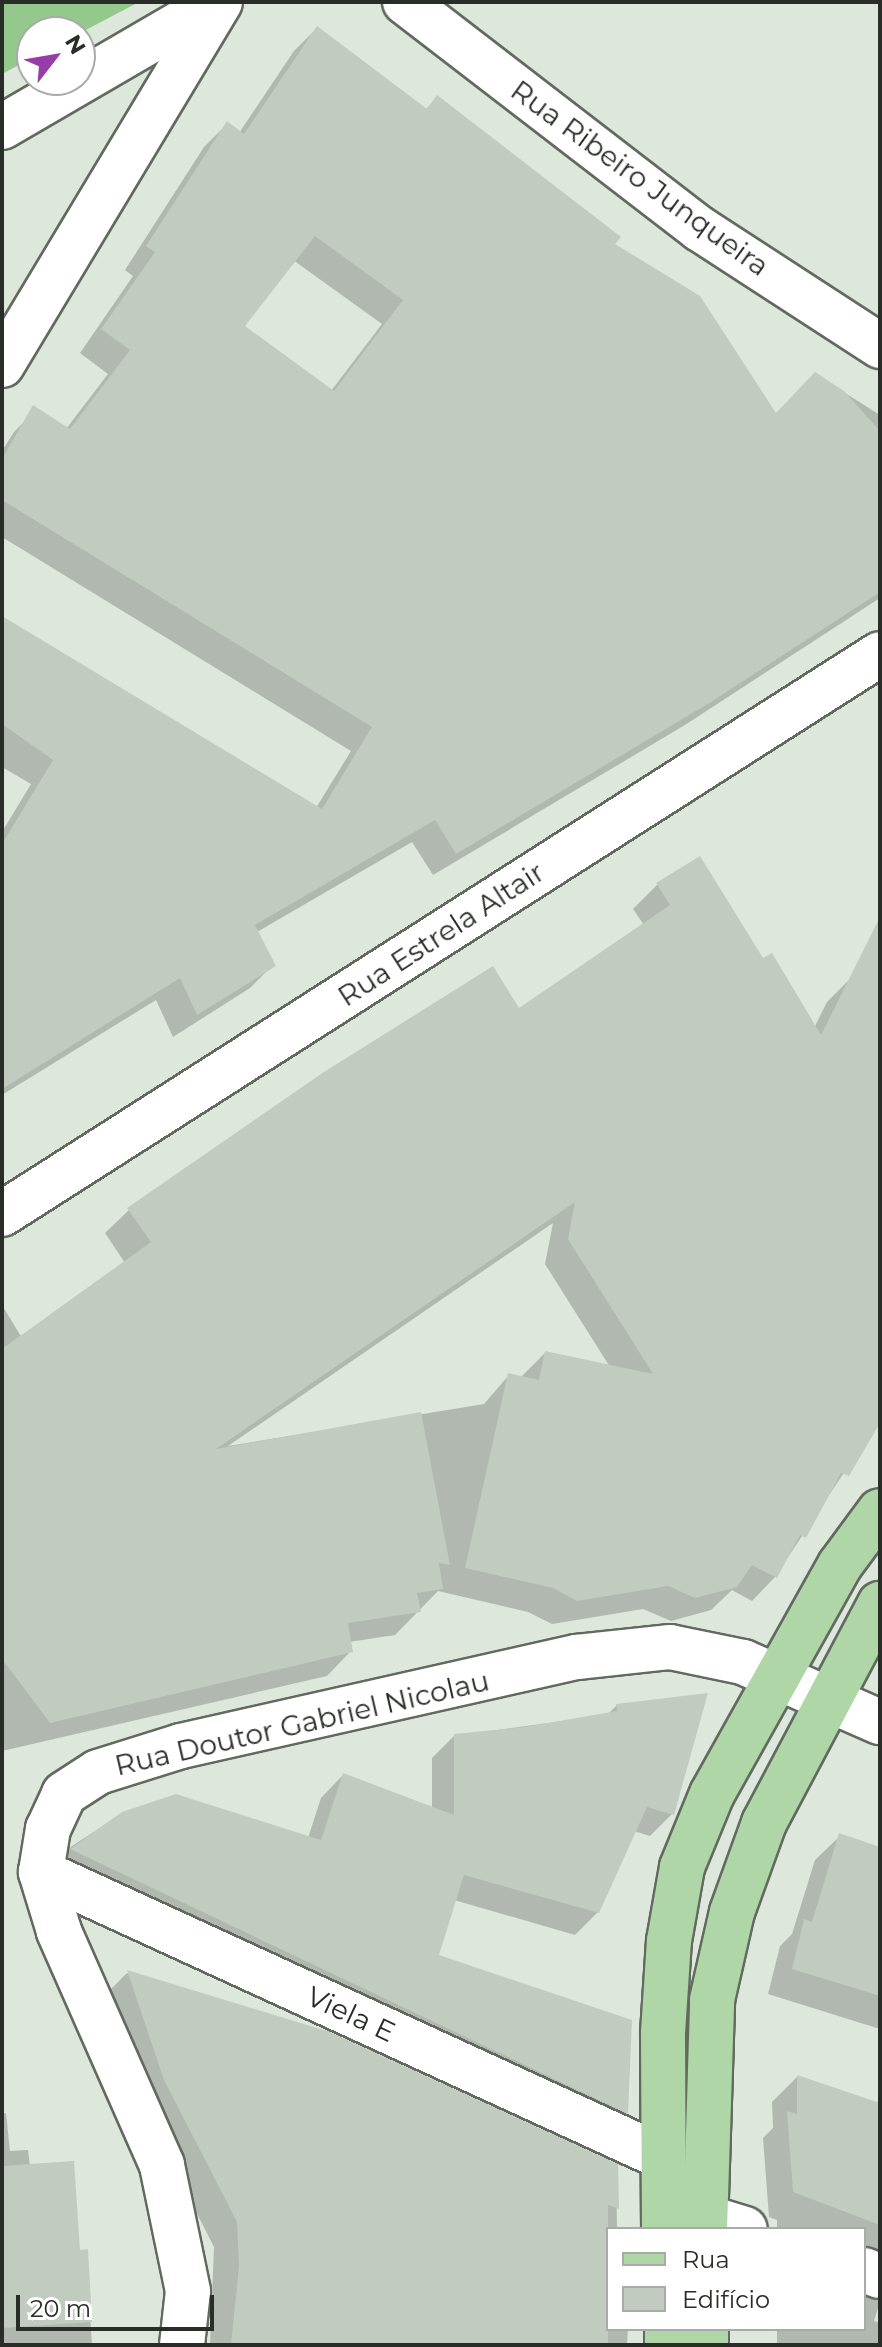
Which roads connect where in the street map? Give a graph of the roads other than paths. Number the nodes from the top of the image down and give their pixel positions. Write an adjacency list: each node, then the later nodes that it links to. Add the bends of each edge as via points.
1 (218, 2): 3 (street); 5 (street)
2 (405, 2): 4 (street, Rua Ribeiro Junqueira, via 700,229)
3 (2, 127)
4 (880, 346)
5 (2, 365)
6 (880, 654): 7 (street, Rua Estrela Altair)
7 (2, 1214)
8 (880, 1511): 10 (main road, via 840,1565)
9 (880, 1604): 11 (main road)
10 (777, 1678): 11 (street, Rua Doutor Gabriel Nicolau); 13 (street, Rua Doutor Gabriel Nicolau, via 743,1662 670,1647 593,1655 181,1746 98,1772 64,1794 48,1829); 14 (main road, via 712,1794 681,1870 669,1941)
11 (829, 1703): 12 (street, Rua Doutor Gabriel Nicolau); 15 (main road, via 764,1823 732,1912 712,2000)
12 (880, 1722)
13 (41, 1872): 14 (street, Viela E); 17 (street, Rua Doutor Gabriel Nicolau, via 59,1931 162,2165 188,2291)
14 (662, 2157): 15 (main road)
15 (684, 2219): 16 (street)
16 (733, 2227)
17 (182, 2345)

